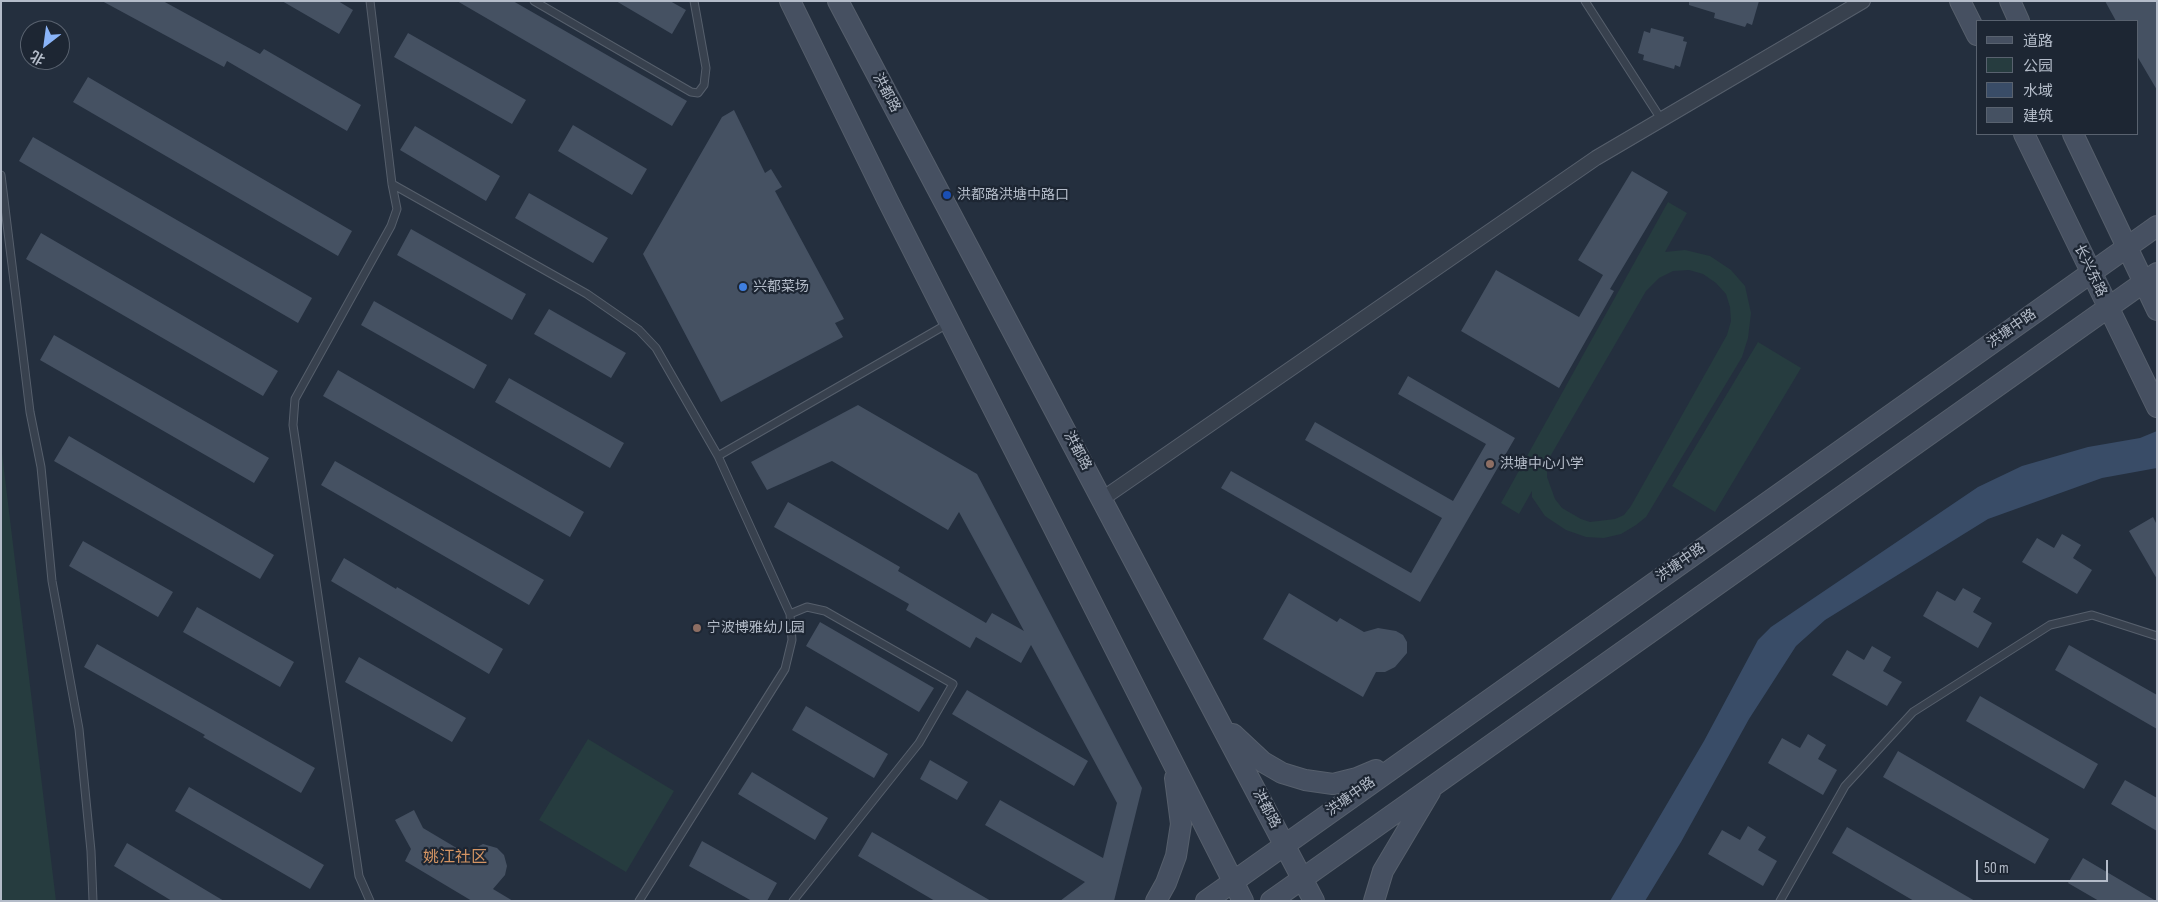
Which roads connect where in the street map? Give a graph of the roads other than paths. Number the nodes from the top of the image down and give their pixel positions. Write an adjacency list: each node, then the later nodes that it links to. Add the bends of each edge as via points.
1 (370, 1): 16 (lane)
2 (534, 1): 3 (lane, via 698,94 704,85 706,68)
3 (694, 1)
4 (790, 1): 23 (main road)
5 (838, 1): 26 (main road, 洪都路)
6 (1585, 1): 12 (lane)
7 (1863, 1): 12 (street)
8 (1960, 1): 11 (main road)
9 (2010, 1): 10 (main road)
10 (2019, 20)
11 (1976, 33)
12 (1661, 119): 26 (street, via 1596,158)
13 (2024, 135): 19 (main road, 长兴东路)
14 (2073, 135): 18 (main road)
15 (1, 175): 36 (lane, via 30,412 41,467 52,581 79,729)
16 (392, 184): 25 (lane, via 587,294 639,330 656,348); 37 (lane, via 397,209 392,226 295,399 293,425 359,876)
17 (2157, 226): 18 (main road, 洪塘中路)
18 (2127, 248): 19 (main road, 洪塘中路); 20 (main road)
19 (2091, 273): 21 (main road, 长兴东路); 30 (main road, 洪塘中路)
20 (2150, 278): 21 (main road); 22 (main road)
21 (2108, 308): 24 (main road, 长兴东路); 32 (main road)
22 (2157, 310)
23 (949, 323): 25 (lane); 31 (main road)
24 (2156, 406)
25 (718, 456): 27 (lane)
26 (1102, 499): 29 (main road, 洪都路)
27 (790, 614): 38 (lane, via 792,640 785,669); 39 (lane, via 807,608 825,611 953,684 919,743)
28 (2157, 636): 46 (lane, via 2092,615 2050,625 1913,712 1845,786)
29 (1218, 717): 30 (main road, via 1263,762 1304,780 1333,784 1357,778); 33 (main road, 洪都路)
30 (1410, 755): 33 (main road, 洪塘中路)
31 (1172, 762): 35 (main road); 40 (main road, via 1181,824 1176,856)
32 (1435, 784): 34 (main road); 45 (main road, via 1382,871)
33 (1285, 844): 34 (main road, 洪都路); 35 (main road, 洪塘中路)
34 (1302, 878): 43 (main road); 44 (main road, 洪都路)
35 (1233, 881): 41 (main road, 洪塘中路); 42 (main road)
36 (93, 901)
37 (370, 901)
38 (639, 901)
39 (793, 901)
40 (1156, 901)
41 (1206, 901)
42 (1242, 901)
43 (1271, 901)
44 (1314, 901)
45 (1374, 901)
46 (1780, 901)

